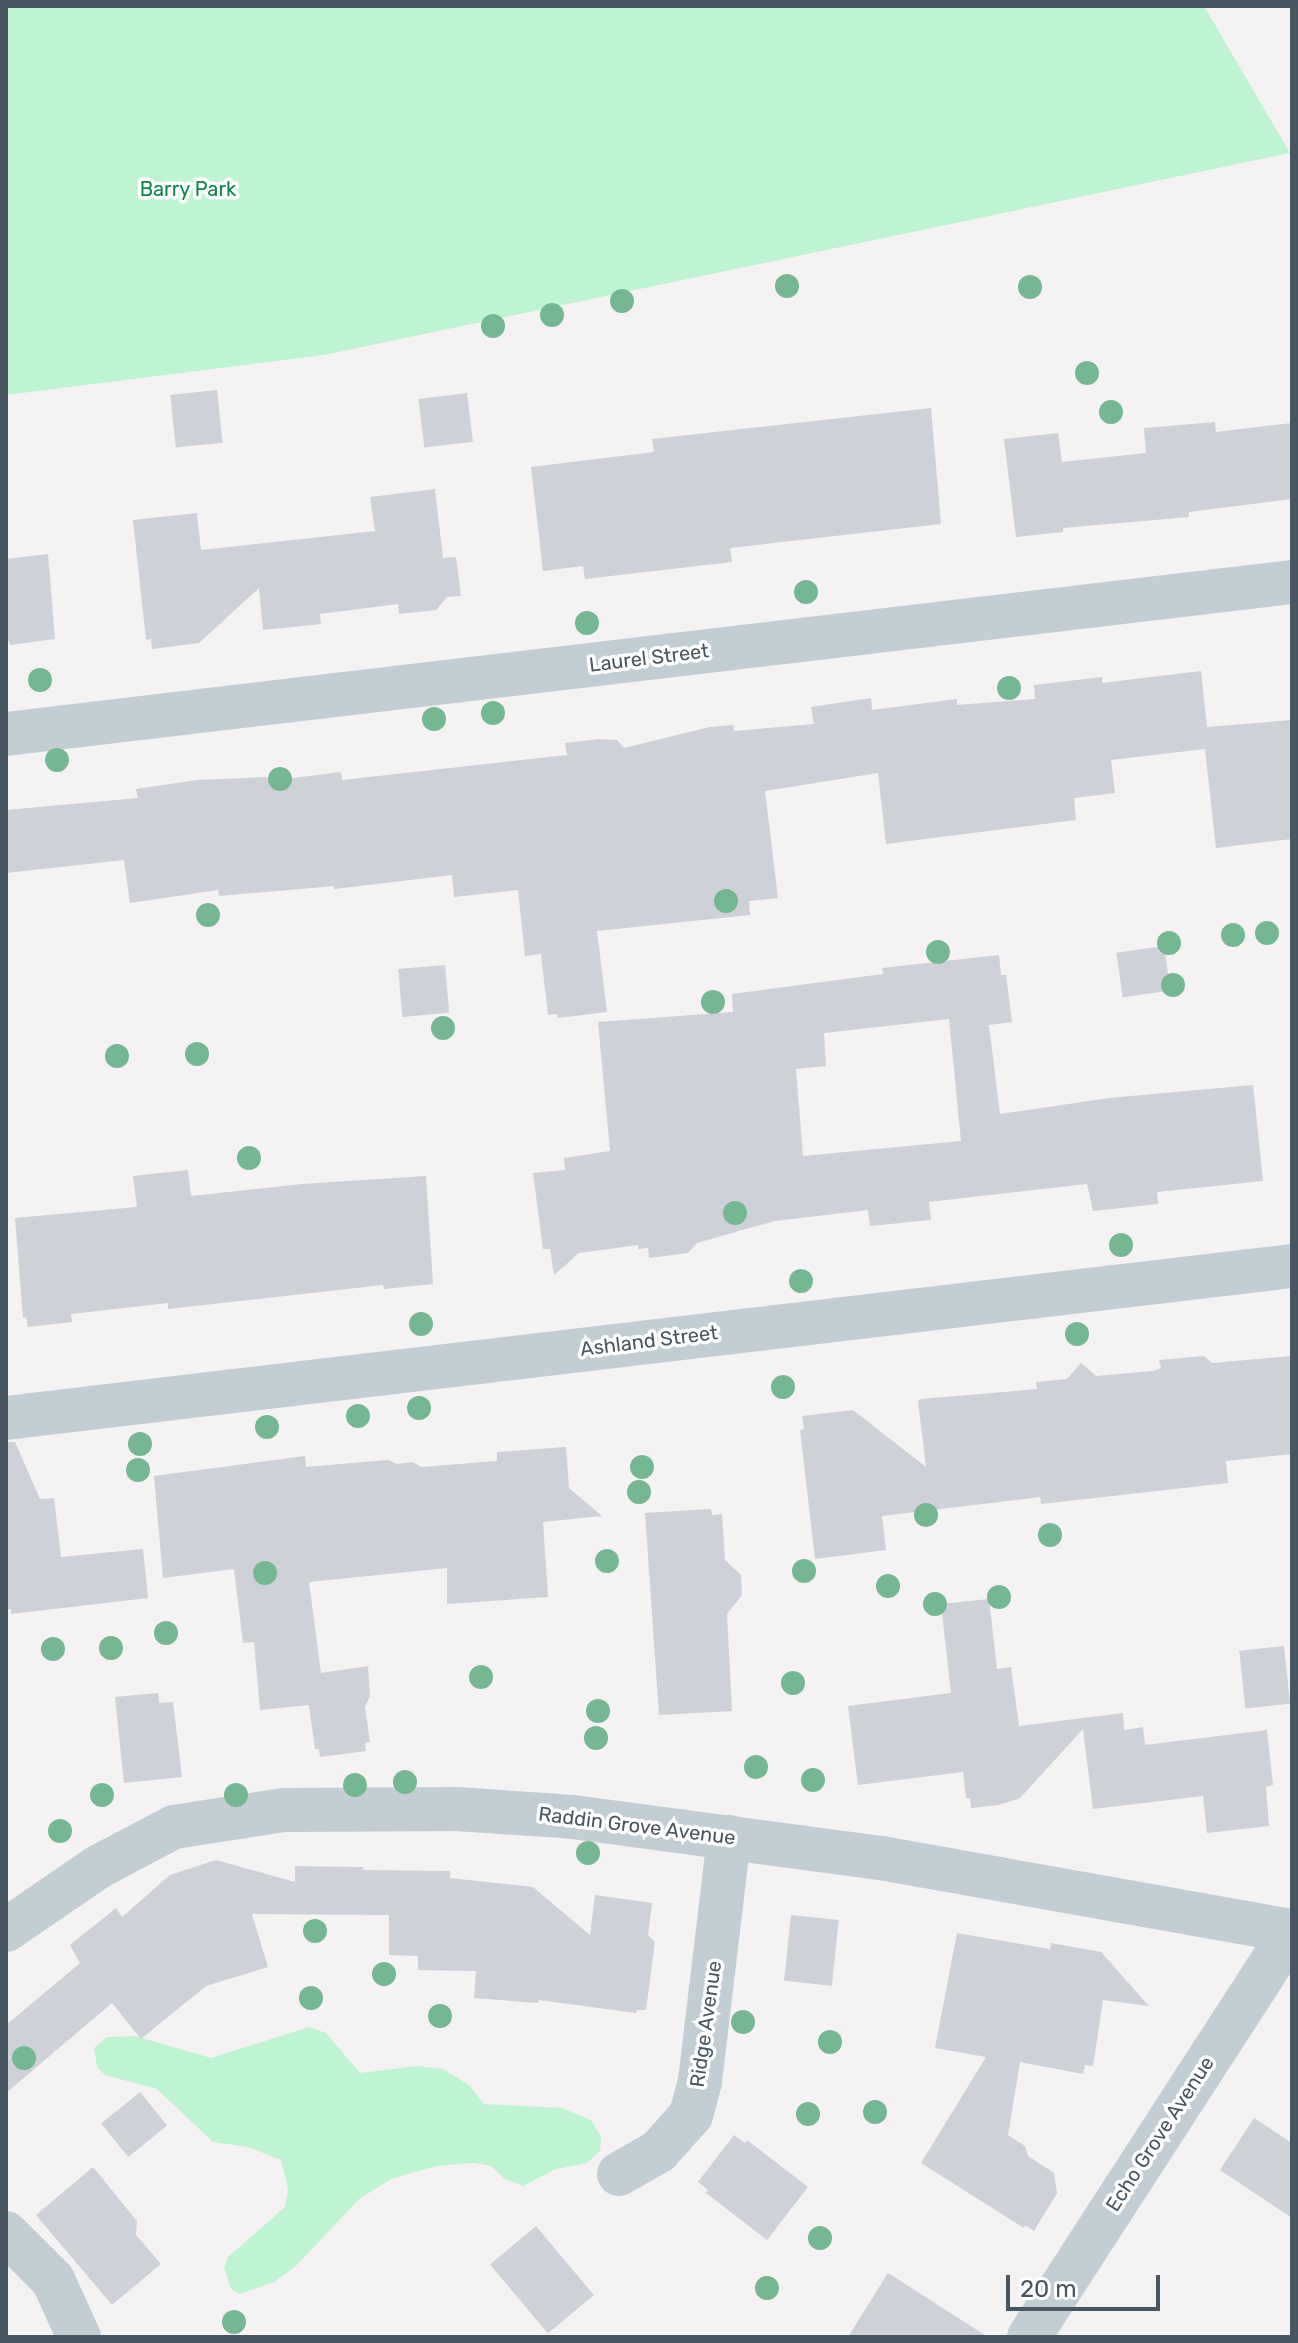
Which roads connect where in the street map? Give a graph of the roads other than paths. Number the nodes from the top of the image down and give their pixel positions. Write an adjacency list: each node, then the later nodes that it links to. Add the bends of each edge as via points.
1 (1292, 582): 2 (street, Laurel Street)
2 (6, 734)
3 (1292, 1266): 4 (street, Ashland Street)
4 (6, 1418)
5 (729, 1837): 6 (street, Raddin Grove Avenue, via 501,1810 311,1809 231,1815 147,1838); 7 (street, Raddin Grove Avenue, via 910,1862); 8 (street, Ridge Avenue, via 700,2081 691,2115 659,2151)
6 (6, 1930)
7 (1292, 1931): 11 (street, Echo Grove Avenue)
8 (619, 2174)
9 (6, 2233): 10 (street, via 53,2280)
10 (79, 2335)
11 (1029, 2337)

